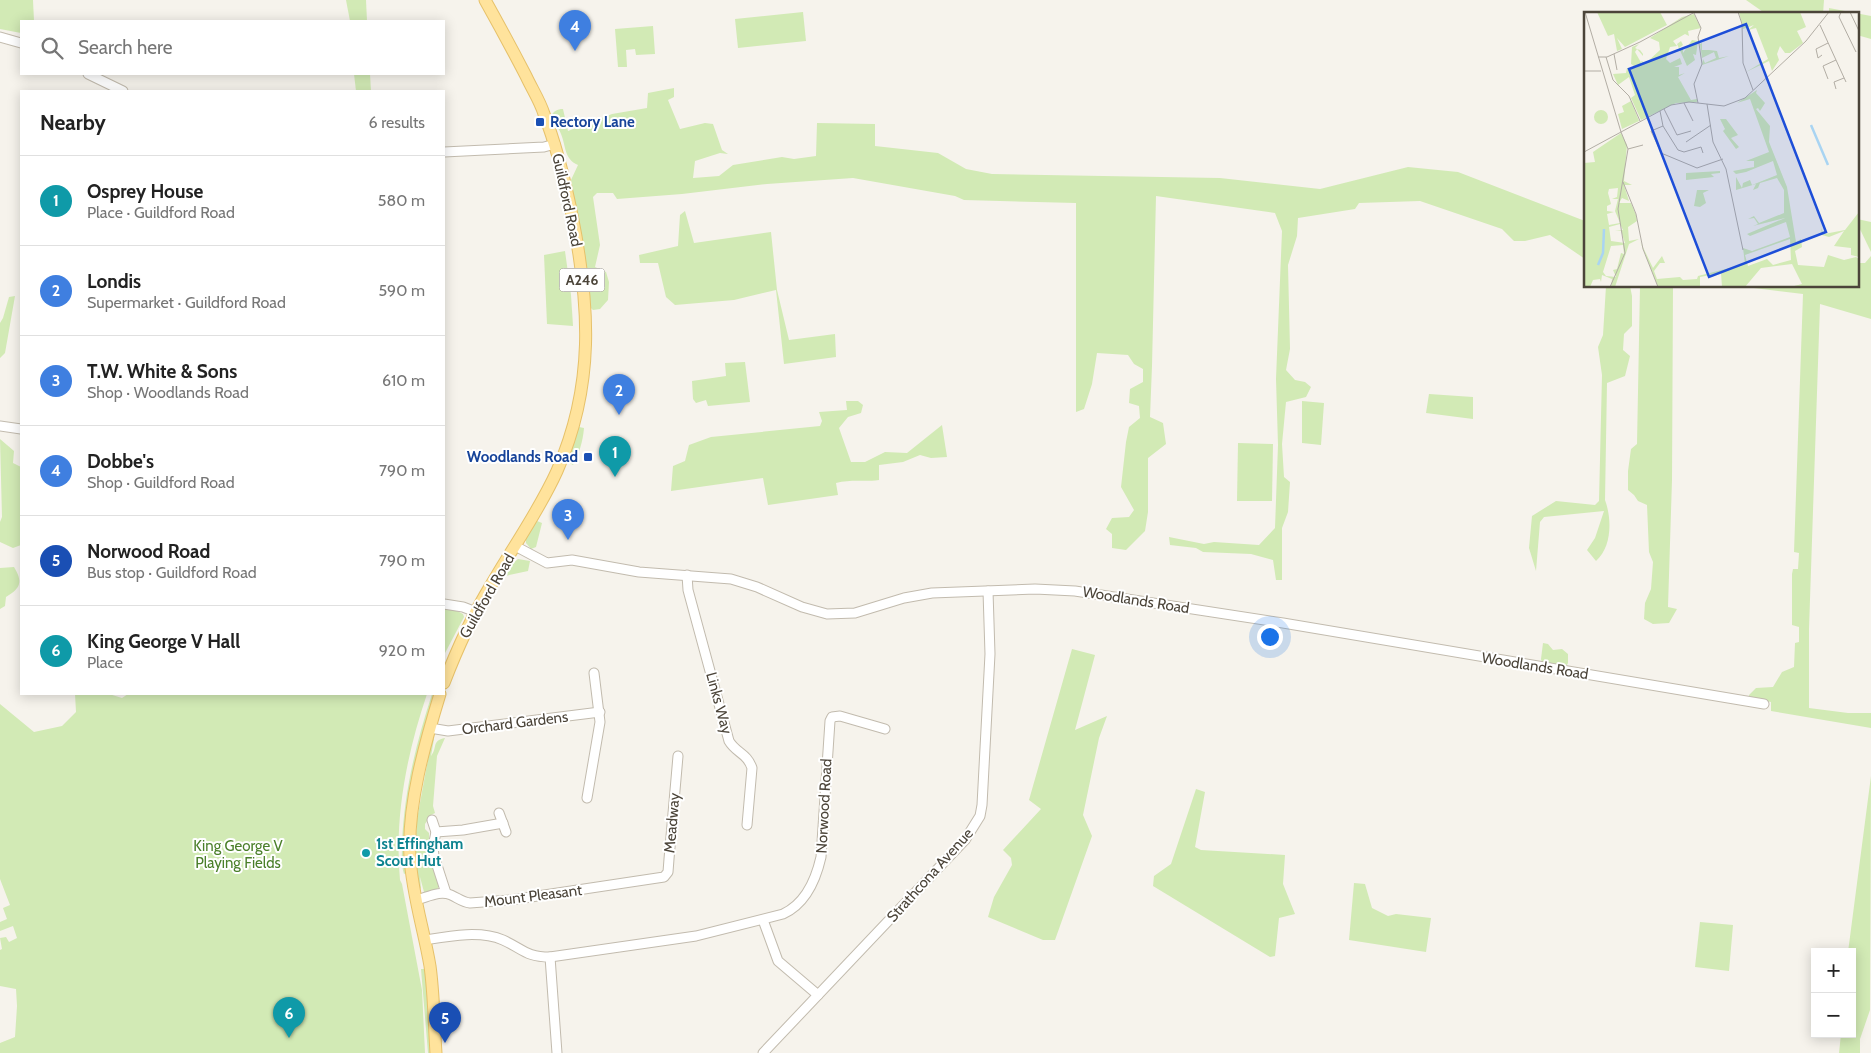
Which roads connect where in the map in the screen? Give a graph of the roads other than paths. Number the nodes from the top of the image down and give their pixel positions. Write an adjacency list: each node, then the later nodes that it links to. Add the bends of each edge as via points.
1 (485, 0): 6 (main road, Guildford Road / A246, via 544,111)
2 (0, 37): 3 (street)
3 (20, 43)
4 (90, 75): 5 (street)
5 (122, 90)
6 (555, 144): 7 (street); 10 (main road, Guildford Road / A246, via 580,262 586,321 585,366 567,447 547,491)
7 (445, 152)
8 (0, 426): 9 (street)
9 (20, 429)
10 (515, 546): 11 (street, Woodlands Road, via 547,563 572,560 639,572); 14 (main road, Guildford Road / A246)
11 (687, 575): 12 (street, Woodlands Road, via 744,582 802,607 833,614 854,613 916,595); 26 (street, Links Way, via 688,590 729,741 750,760 752,768)
12 (988, 591): 18 (street, Woodlands Road, via 1075,591); 34 (street, Strathcona Avenue, via 990,654 980,816 964,840)
13 (445, 604): 14 (street)
14 (476, 612): 16 (main road, Guildford Road / A246)
15 (594, 673): 19 (street)
16 (445, 680)
17 (440, 695): 20 (main road)
18 (1764, 704)
19 (600, 712): 20 (street, Orchard Gardens, via 448,731); 23 (street)
20 (430, 728): 30 (main road, via 410,837)
21 (885, 728): 31 (street, Norwood Road, via 840,716 832,717 828,728 818,871 794,909)
22 (678, 756): 28 (street, Meadway, via 668,872 664,877)
23 (587, 798)
24 (499, 813): 27 (street, via 504,827)
25 (432, 820): 27 (street)
26 (747, 825)
27 (436, 832): 29 (street, via 433,847)
28 (652, 879): 29 (street, Mount Pleasant, via 477,903 464,902)
29 (446, 893): 30 (street)
30 (416, 900): 32 (main road)
31 (763, 920): 33 (street, Norwood Road, via 696,936); 34 (street, via 778,961)
32 (425, 940): 33 (street, Norwood Road, via 490,936 532,956); 35 (main road, via 432,986)
33 (550, 957): 36 (street)
34 (818, 995): 37 (street, Strathcona Avenue)
35 (436, 1053)
36 (556, 1053)
37 (763, 1053)

